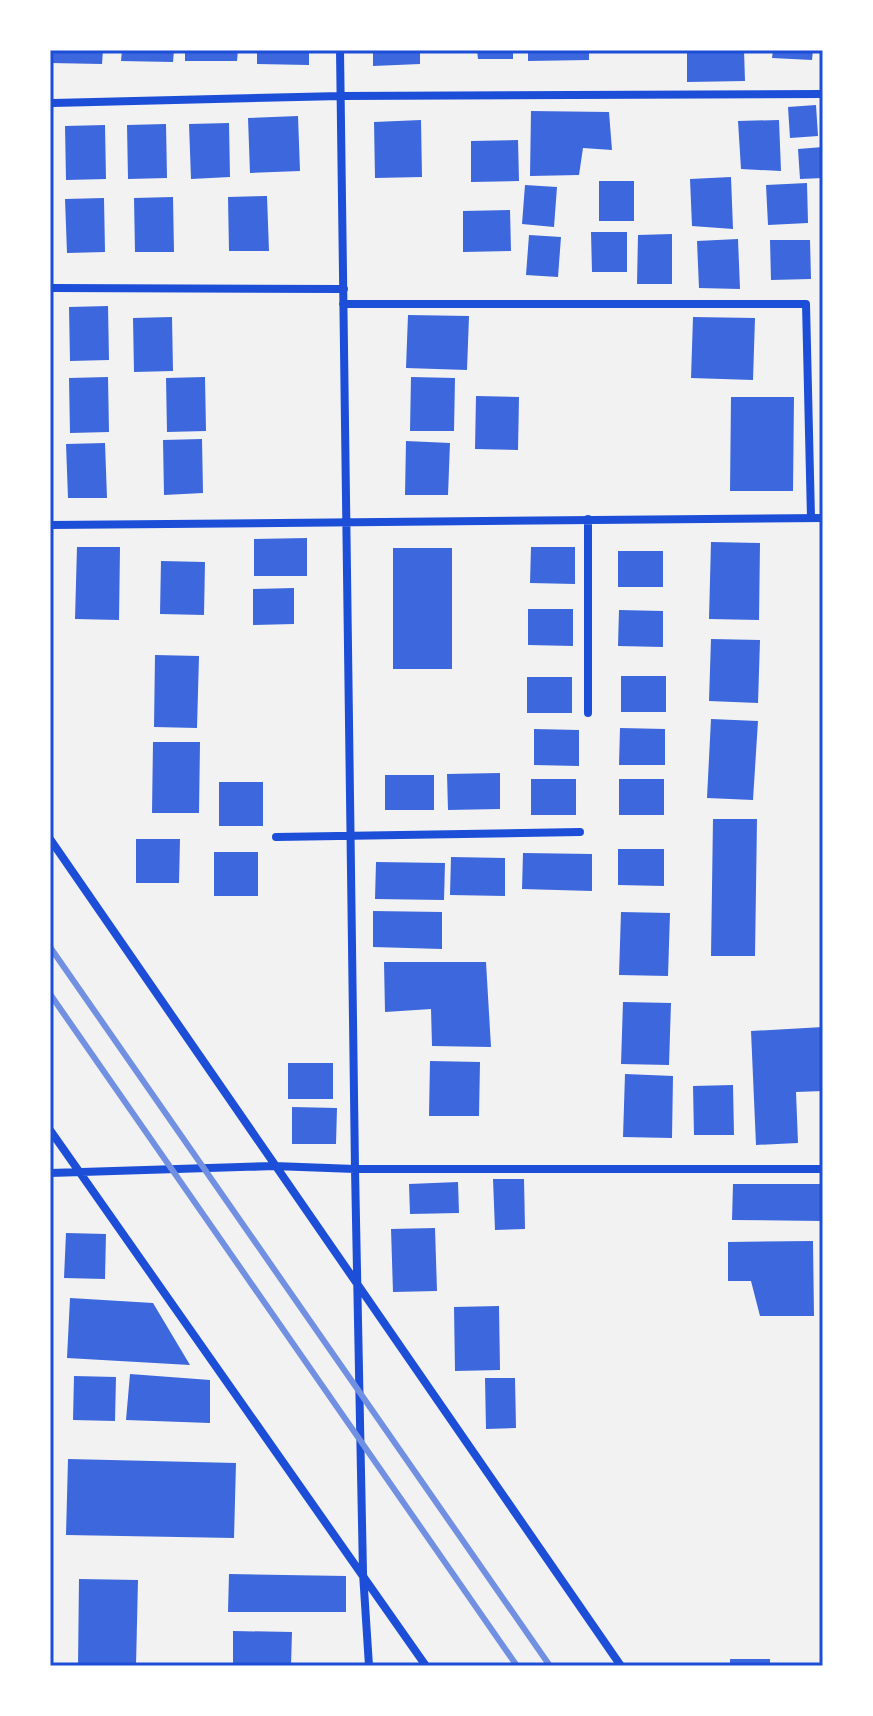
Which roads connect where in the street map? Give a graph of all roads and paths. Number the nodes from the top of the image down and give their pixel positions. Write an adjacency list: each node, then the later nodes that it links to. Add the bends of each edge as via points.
1 (340, 50): 3 (street)
2 (823, 94): 3 (street)
3 (341, 96): 4 (street); 6 (street)
4 (53, 103)
5 (52, 288): 6 (street)
6 (344, 289): 7 (street)
7 (343, 304): 8 (street, via 806,304); 11 (street)
8 (811, 518): 9 (street); 10 (street)
9 (823, 518)
10 (588, 519): 11 (street); 13 (street)
11 (346, 524): 12 (street); 16 (street)
12 (50, 525)
13 (588, 713)
14 (580, 832): 16 (street)
15 (276, 837): 16 (street)
16 (353, 837): 20 (street)
17 (50, 839): 19 (street)
18 (50, 1130): 23 (street)
19 (274, 1166): 20 (street); 23 (street); 24 (street)
20 (355, 1169): 21 (street); 24 (street)
21 (823, 1169)
22 (50, 1173): 23 (street)
23 (81, 1173): 25 (street)
24 (357, 1279): 25 (street); 28 (street)
25 (363, 1573): 26 (street); 27 (street)
26 (369, 1666)
27 (426, 1666)
28 (621, 1666)

